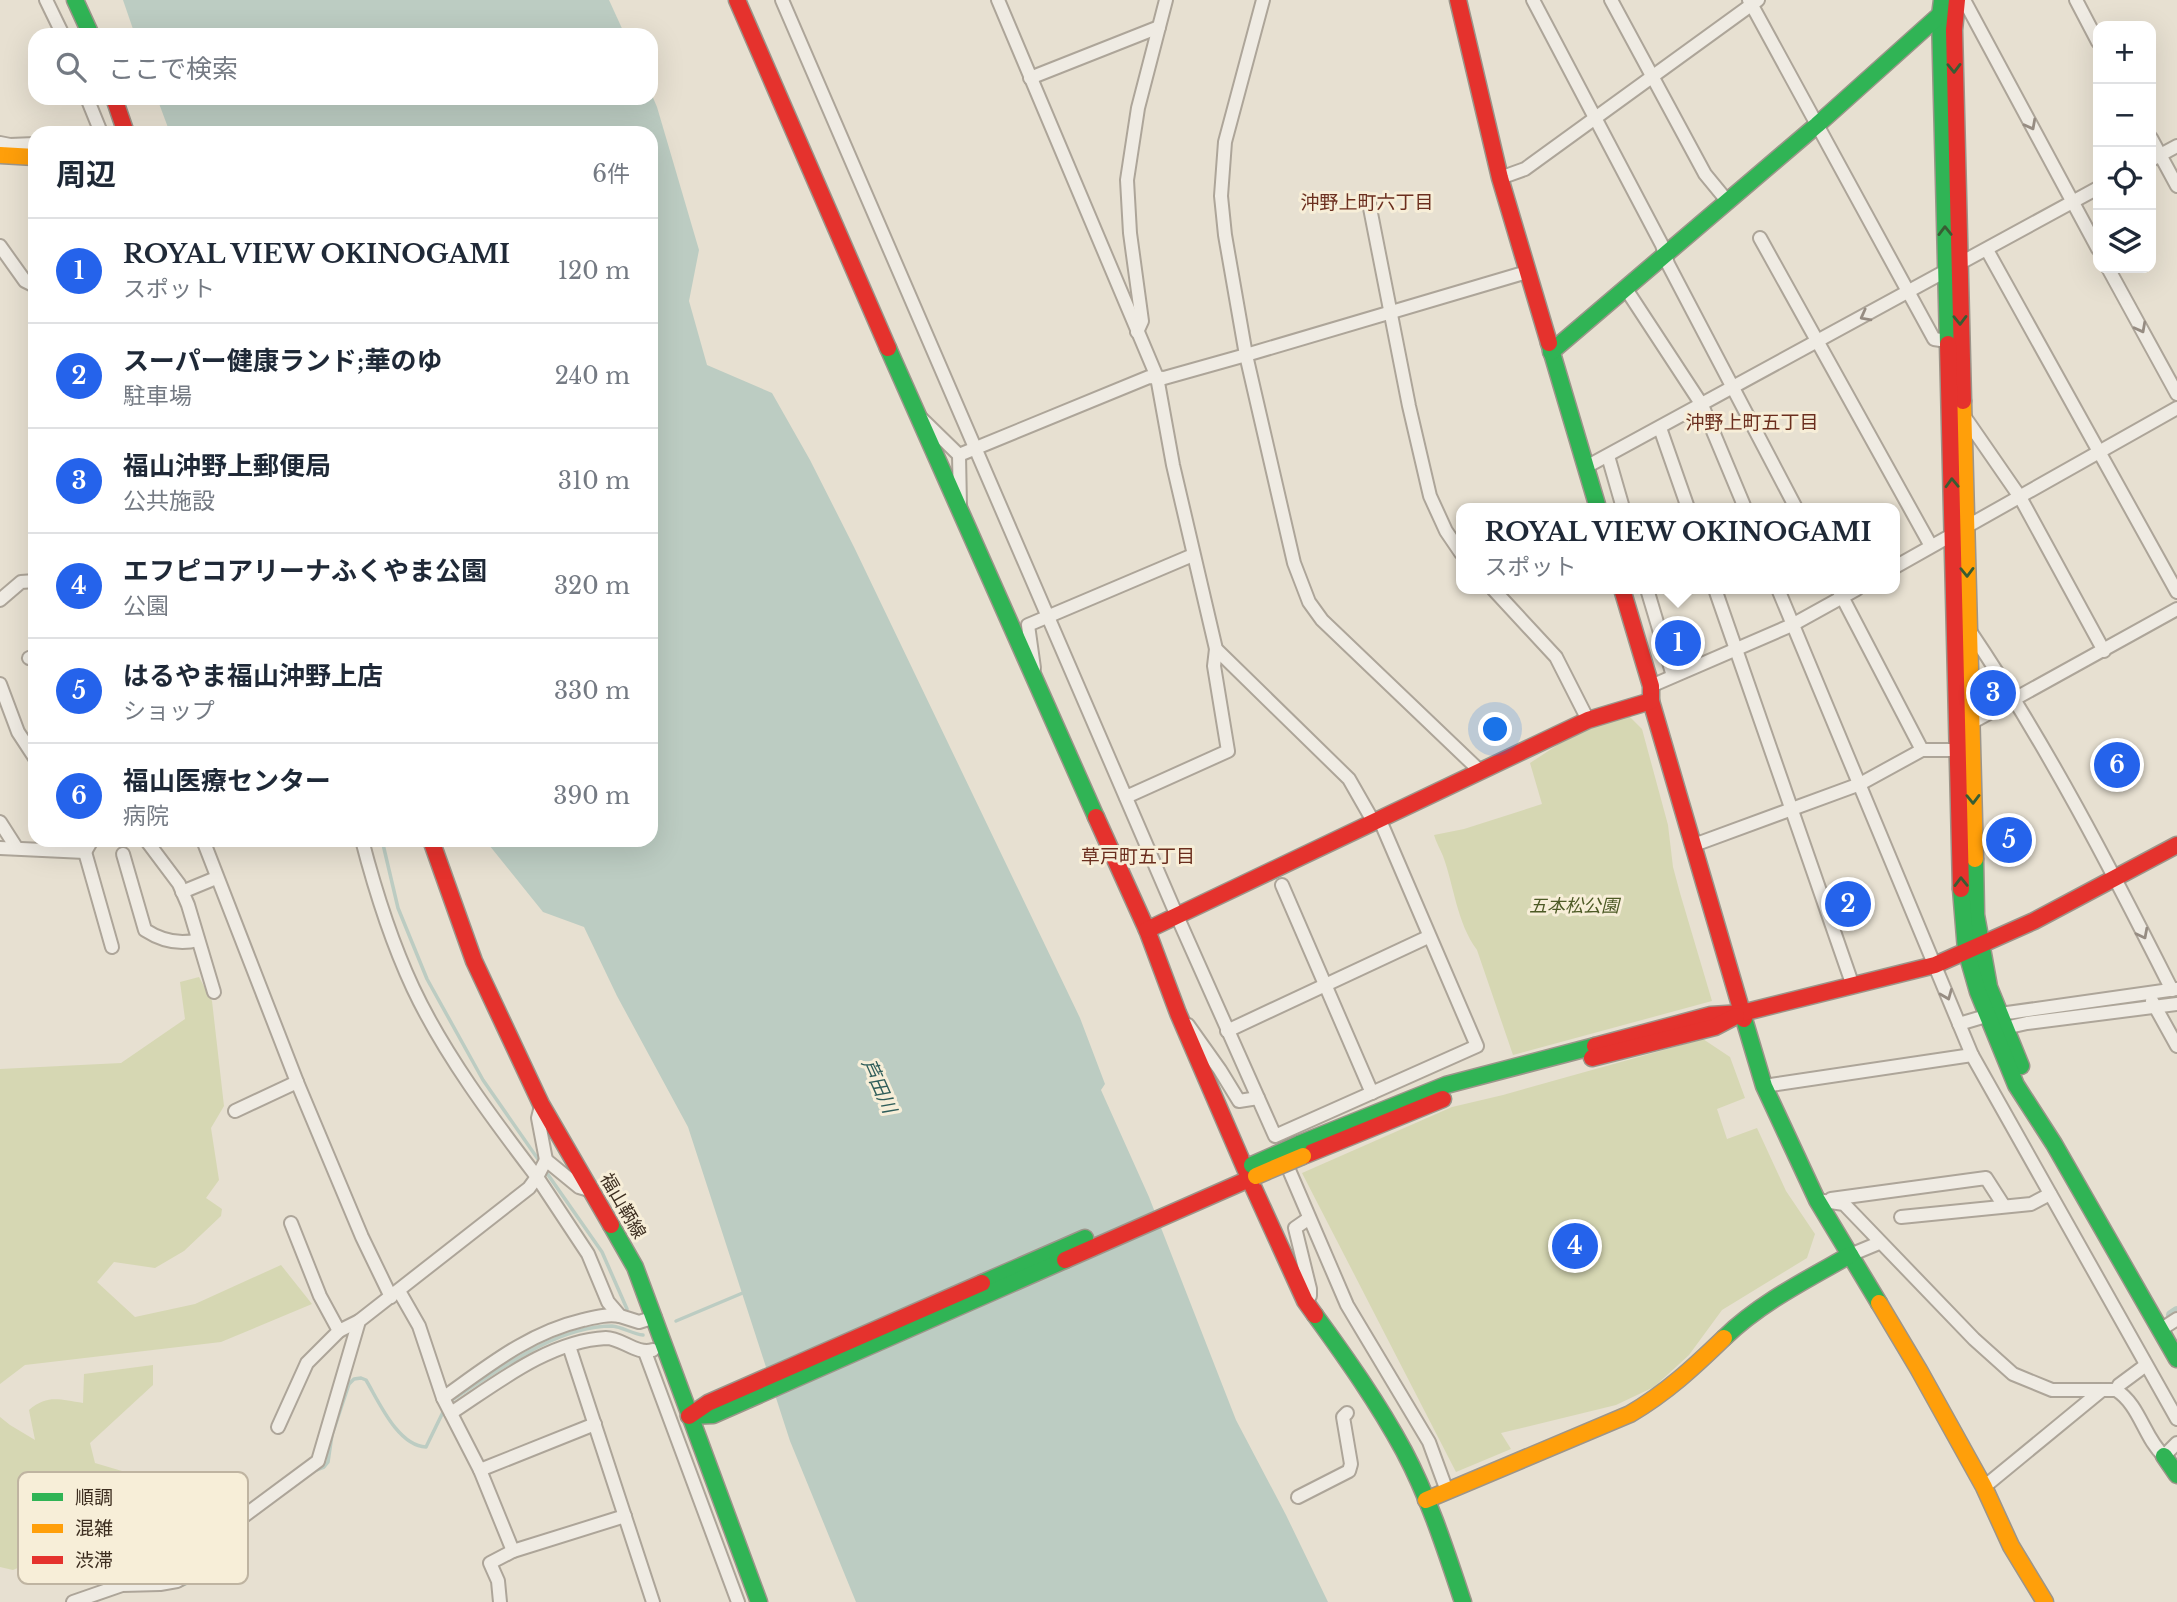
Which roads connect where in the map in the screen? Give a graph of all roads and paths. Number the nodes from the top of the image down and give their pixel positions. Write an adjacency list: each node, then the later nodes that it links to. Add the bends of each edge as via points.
1 (46, 0): 18 (street)
2 (75, 0): 19 (street)
3 (737, 0): 64 (street)
4 (782, 0): 66 (street)
5 (998, 0): 21 (street)
6 (1166, 0): 17 (street)
7 (1263, 0): 57 (street, via 1225,142 1221,196)
8 (1458, 0): 35 (street)
9 (1533, 0): 25 (street)
10 (1611, 0): 22 (street)
11 (1951, 0): 16 (street)
12 (1956, 0): 46 (street, one-way to 46)
13 (1964, 0): 39 (street, one-way to 39)
14 (2076, 0): 20 (street)
15 (1753, 2): 22 (street); 26 (street)
16 (1941, 8): 26 (street); 46 (street, one-way to 16)
17 (1158, 27): 21 (street); 53 (street, via 1127,180 1142,321)
18 (60, 28)
19 (87, 28)
20 (2093, 32)
21 (1030, 78): 53 (street)
22 (1652, 78): 25 (street); 38 (street, via 1704,174)
23 (90, 105): 27 (street)
24 (116, 105): 28 (street)
25 (1595, 118): 35 (street, via 1525,169); 45 (street)
26 (1817, 125): 38 (street); 51 (street)
27 (98, 126)
28 (124, 126)
29 (0, 143): 30 (street)
30 (28, 144)
31 (2177, 146): 34 (street)
32 (0, 155): 33 (street)
33 (28, 157)
34 (2156, 158): 36 (street)
35 (1500, 178): 47 (street)
36 (2177, 186)
37 (2093, 191): 39 (street)
38 (1728, 202): 45 (street)
39 (2073, 202): 42 (street); 44 (street)
40 (1368, 203): 52 (street)
41 (1760, 238): 55 (street)
42 (2093, 240)
43 (0, 246): 49 (street)
44 (1987, 250): 46 (street); 67 (street)
45 (1665, 255): 50 (street); 59 (street)
46 (1952, 268): 51 (street); 54 (street); 63 (street, one-way to 63)
47 (1527, 272): 52 (street); 56 (street)
48 (2111, 273): 60 (street, one-way to 60)
49 (28, 282)
50 (1626, 289): 56 (street); 61 (street)
51 (1908, 293): 54 (street, via 1934,338); 55 (street, one-way to 55)
52 (1391, 313): 57 (street); 80 (street, via 1430,496)
53 (1137, 332): 58 (street)
54 (1947, 341): 79 (street, one-way to 54)
55 (1817, 342): 59 (street); 81 (street)
56 (1551, 352): 70 (street)
57 (1246, 355): 58 (street); 111 (street, via 1294,563 1309,602 1322,620)
58 (1157, 377): 66 (street); 82 (street)
59 (1734, 388): 61 (street); 76 (street)
60 (2177, 394)
61 (1702, 405): 65 (street); 75 (street)
62 (2177, 408): 67 (street)
63 (1962, 413): 71 (street); 78 (street)
64 (919, 416): 68 (street); 77 (street)
65 (1660, 428): 69 (street); 74 (street)
66 (976, 449): 68 (street); 95 (street)
67 (2099, 452): 71 (street); 85 (street)
68 (959, 455): 77 (street)
69 (1608, 456): 70 (street); 73 (street)
70 (1586, 467): 72 (street)
71 (2020, 496): 78 (street); 100 (street)
72 (1597, 503)
73 (1622, 503)
74 (1686, 503)
75 (1743, 503)
76 (1793, 503)
77 (961, 516): 103 (street)
78 (1967, 525): 79 (street); 97 (street, one-way to 97)
79 (1953, 535): 81 (street); 110 (street)
80 (1456, 546)
81 (1931, 547): 83 (street)
82 (1193, 555): 95 (street); 98 (street)
83 (1900, 564)
84 (28, 582): 93 (street)
85 (2177, 592)
86 (1498, 594): 106 (street, via 1556,657)
87 (1623, 594): 104 (street)
88 (1648, 594): 101 (street)
89 (1718, 594): 99 (street)
90 (1780, 594): 96 (street)
91 (1839, 594): 96 (street)
92 (1841, 594): 109 (street)
93 (0, 600)
94 (2177, 609): 100 (street)
95 (1048, 616): 103 (street, via 1028,625); 113 (street)
96 (1793, 625): 99 (street); 112 (street)
97 (1968, 628): 105 (street); 107 (street)
98 (1216, 649): 113 (street, via 1214,666 1228,751); 115 (street, via 1349,779)
99 (1737, 650): 101 (street); 114 (street)
100 (2104, 651): 105 (street)
101 (1673, 677): 104 (street)
102 (0, 684): 108 (street)
103 (1038, 689): 133 (street)
104 (1651, 693): 106 (street); 117 (street)
105 (2016, 699): 107 (street); 129 (street)
106 (1588, 720): 111 (street)
107 (1971, 723): 137 (street, one-way to 137)
108 (28, 747)
109 (1922, 750): 110 (street); 112 (street)
110 (1958, 750): 137 (street, one-way to 110, via 1962,914)
111 (1480, 771): 115 (street)
112 (1860, 784): 114 (street); 138 (street)
113 (1126, 797): 132 (street)
114 (1791, 810): 117 (street); 140 (street)
115 (1376, 820): 132 (street); 134 (street)
116 (0, 822): 126 (street)
117 (1694, 845): 146 (street)
118 (2177, 845): 129 (street)
119 (52, 847): 126 (street)
120 (88, 847): 136 (street)
121 (151, 847): 131 (street)
122 (205, 847): 128 (street)
123 (364, 847): 160 (street, via 374,887 414,989 492,1118)
124 (433, 847): 156 (street, 福山鞆線, via 474,961)
125 (0, 848): 126 (street)
126 (16, 848)
127 (123, 854): 135 (street, via 145,930 186,944)
128 (216, 878): 131 (street); 152 (street)
129 (2115, 878): 137 (street); 141 (street, one-way to 141)
130 (1282, 884): 139 (street)
131 (182, 892): 135 (street)
132 (1177, 916): 133 (street); 149 (street)
133 (1147, 930): 145 (street)
134 (1429, 937): 139 (street); 154 (street, via 1477,1046)
135 (198, 940): 142 (street)
136 (112, 947)
137 (1973, 947): 138 (street); 147 (street)
138 (1935, 965): 140 (street); 148 (street, one-way to 148)
139 (1325, 985): 149 (street); 154 (street)
140 (1853, 986): 146 (street)
141 (2174, 990): 143 (street)
142 (214, 992)
143 (2151, 1000): 144 (street); 147 (street); 150 (street)
144 (2177, 1004)
145 (1178, 1013): 155 (street, via 1238,1101); 161 (street)
146 (1742, 1013): 153 (street); 161 (street, bridge, via 1715,1027 1449,1096)
147 (1997, 1019): 148 (street); 159 (street); 159 (street, via 2016,1085)
148 (1959, 1024): 151 (street)
149 (1227, 1031): 155 (street)
150 (2177, 1046)
151 (1972, 1055): 153 (street); 163 (street)
152 (297, 1082): 157 (street); 171 (street, via 357,1225)
153 (1764, 1086): 164 (street)
154 (1372, 1093): 158 (street)
155 (1258, 1098): 158 (street)
156 (541, 1104): 160 (street); 162 (street, 福山鞆線)
157 (234, 1111)
158 (1275, 1136): 167 (street)
159 (2054, 1144): 178 (street)
160 (541, 1169): 162 (street); 171 (street, via 529,1188); 173 (street)
161 (1246, 1174): 172 (street); 188 (street)
162 (592, 1191): 174 (street, 福山鞆線, via 635,1267)
163 (2050, 1194): 165 (street, via 2031,1204); 184 (street)
164 (1817, 1200): 165 (street, via 1986,1178); 169 (street, via 1844,1204); 170 (street)
165 (2004, 1206): 166 (street)
166 (1901, 1217)
167 (1308, 1219): 172 (street, via 1295,1228 1310,1289); 197 (street, via 1347,1305 1429,1442)
168 (291, 1223): 177 (street)
169 (1879, 1243): 170 (street); 185 (street, via 2013,1374 2052,1390)
170 (1850, 1255): 196 (street); 197 (street, via 1741,1321 1659,1397 1630,1414)
171 (395, 1294): 176 (street); 186 (street, via 419,1326)
172 (1305, 1301): 199 (street, via 1366,1385)
173 (617, 1317): 174 (street, via 639,1322); 179 (street); 186 (street, via 600,1316 545,1331 507,1352)
174 (655, 1317): 181 (street, 福山鞆線)
175 (2177, 1319): 178 (street)
176 (359, 1321): 177 (street); 200 (street, via 318,1461)
177 (339, 1331): 191 (street, via 307,1363)
178 (2160, 1331): 183 (street)
179 (610, 1336): 180 (street); 182 (street)
180 (569, 1346): 186 (street); 190 (street)
181 (666, 1347): 182 (street); 188 (street, 福山鞆線)
182 (645, 1352): 207 (street)
183 (2177, 1359)
184 (2146, 1365): 185 (street); 189 (street)
185 (2109, 1390): 193 (street, via 2123,1394); 196 (street)
186 (447, 1406): 194 (street)
187 (1347, 1413): 198 (street, via 1343,1417 1349,1471)
188 (689, 1416): 208 (street, 福山鞆線)
189 (2177, 1419)
190 (595, 1424): 194 (street); 201 (street)
191 (278, 1427)
192 (2177, 1443): 193 (street)
193 (2164, 1456): 195 (street)
194 (480, 1470): 202 (street)
195 (2177, 1475)
196 (1984, 1487): 210 (street, via 2011,1546)
197 (1447, 1492): 199 (street)
198 (1298, 1497)
199 (1426, 1500): 209 (street)
200 (248, 1513)
201 (625, 1516): 202 (street); 204 (street)
202 (513, 1551): 206 (street, via 490,1563)
203 (138, 1584): 205 (street)
204 (649, 1601)
205 (73, 1602)
206 (500, 1602)
207 (738, 1602)
208 (759, 1602)
209 (1464, 1602)
210 (2045, 1602)

